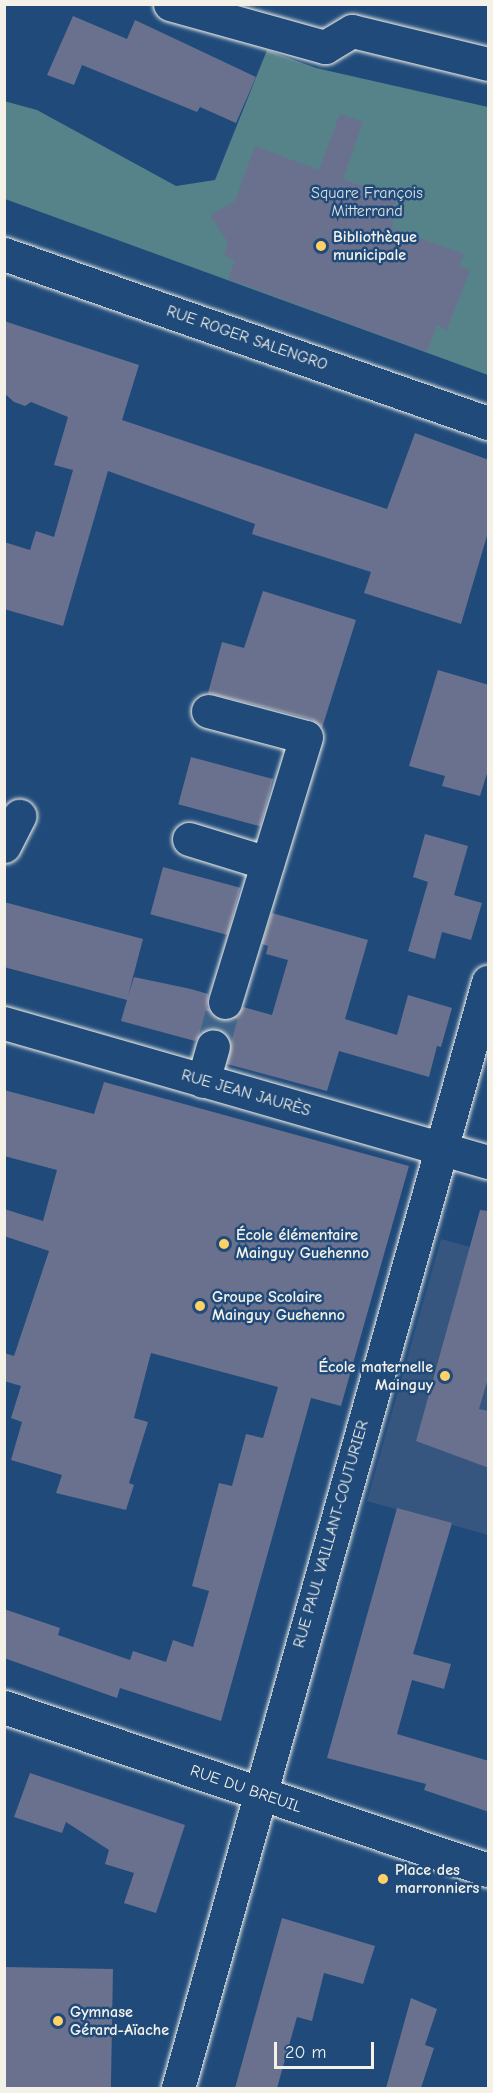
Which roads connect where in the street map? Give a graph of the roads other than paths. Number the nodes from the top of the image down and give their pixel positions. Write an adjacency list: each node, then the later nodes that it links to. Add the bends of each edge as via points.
1 (170, 4): 2 (street, via 325,47 352,31)
2 (489, 64)
3 (4, 254): 4 (street, RUE ROGER SALENGRO)
4 (489, 423)
5 (208, 711): 9 (street, via 306,737)
6 (19, 816): 8 (street)
7 (189, 839): 9 (street)
8 (4, 846)
9 (267, 863): 11 (street)
10 (489, 982): 15 (street, RUE PAUL VAILLANT-COUTURIER)
11 (225, 1002)
12 (4, 1023): 14 (street, RUE JEAN JAURÈS)
13 (213, 1046): 14 (street)
14 (202, 1081): 15 (street, RUE JEAN JAURÈS)
15 (440, 1149): 16 (street, RUE JEAN JAURÈS); 18 (street, RUE PAUL VAILLANT-COUTURIER)
16 (489, 1162)
17 (4, 1707): 18 (street, RUE DU BREUIL)
18 (258, 1793): 19 (street, RUE DU BREUIL); 20 (street, RUE PAUL VAILLANT-COUTURIER)
19 (489, 1870)
20 (178, 2088)

